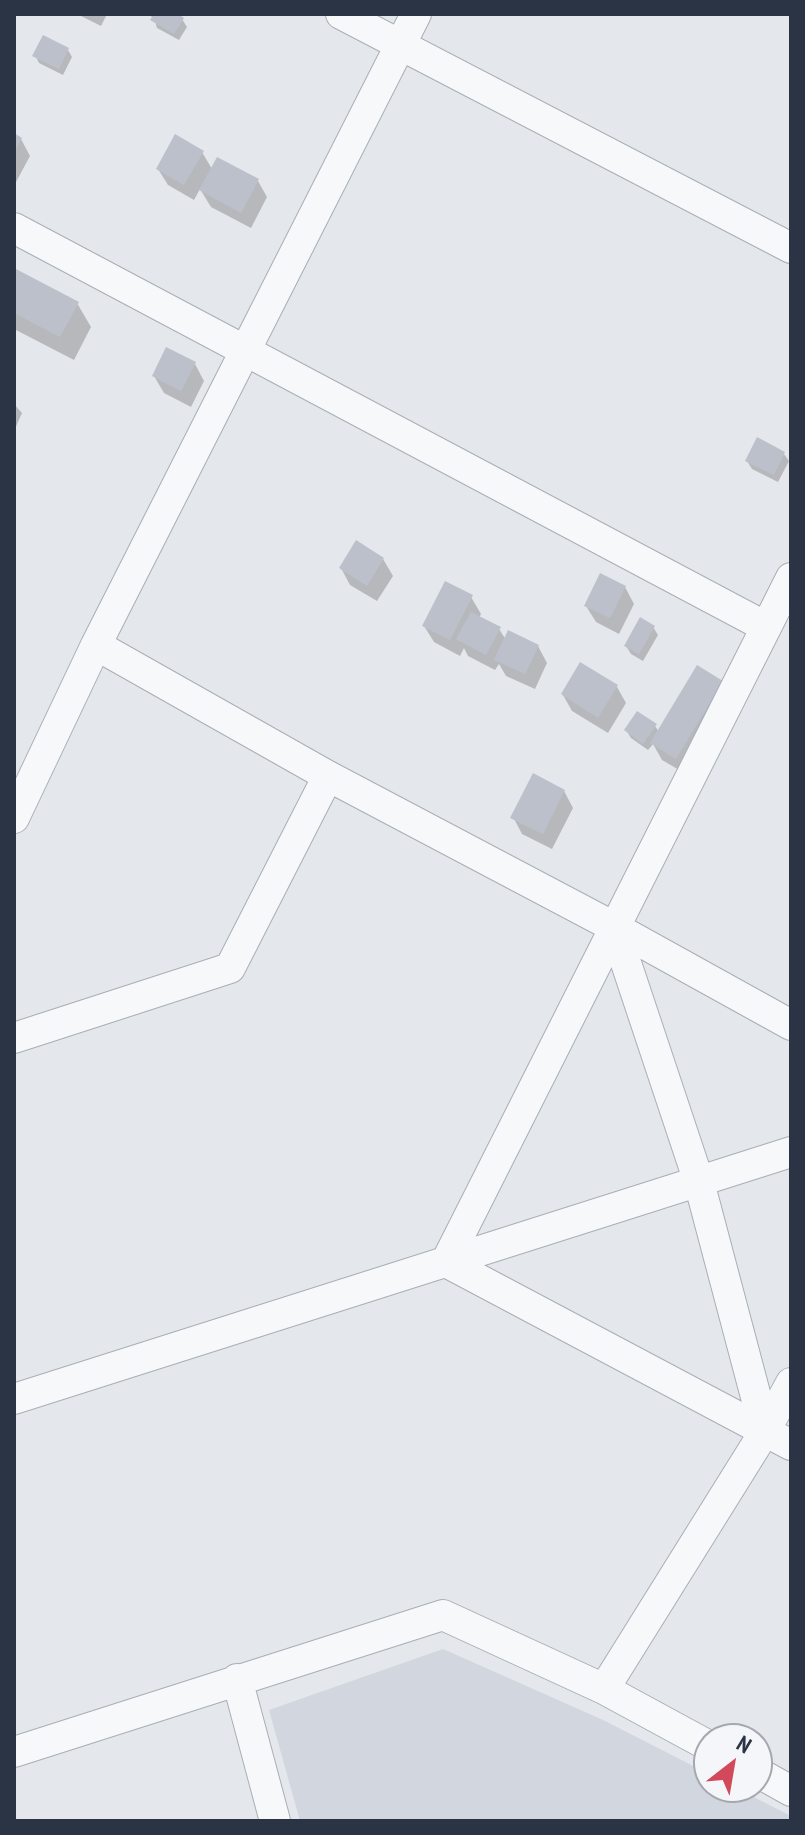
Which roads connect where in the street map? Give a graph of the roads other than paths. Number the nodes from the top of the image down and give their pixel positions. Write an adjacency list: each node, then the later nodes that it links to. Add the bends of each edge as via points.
1 (341, 14): 3 (street)
2 (416, 14): 3 (street)
3 (401, 45): 5 (street); 6 (street)
4 (14, 228): 6 (street)
5 (791, 248)
6 (245, 351): 8 (street); 9 (street)
7 (791, 578): 8 (street)
8 (766, 627): 12 (street)
9 (96, 645): 10 (street); 11 (street)
10 (328, 776): 12 (street); 14 (street, via 230,968)
11 (14, 818)
12 (614, 927): 13 (street); 16 (street); 17 (street)
13 (791, 1025)
14 (14, 1038)
15 (791, 1152): 16 (street)
16 (699, 1182): 17 (street); 20 (street)
17 (446, 1262): 19 (street); 20 (street)
18 (791, 1383): 20 (street)
19 (14, 1399)
20 (778, 1438): 22 (street)
21 (237, 1679): 22 (street, via 443,1615); 24 (street); 27 (street)
22 (604, 1689): 23 (street)
23 (693, 1737)
24 (14, 1752)
25 (773, 1781): 26 (street)
26 (791, 1791)
27 (275, 1821)

